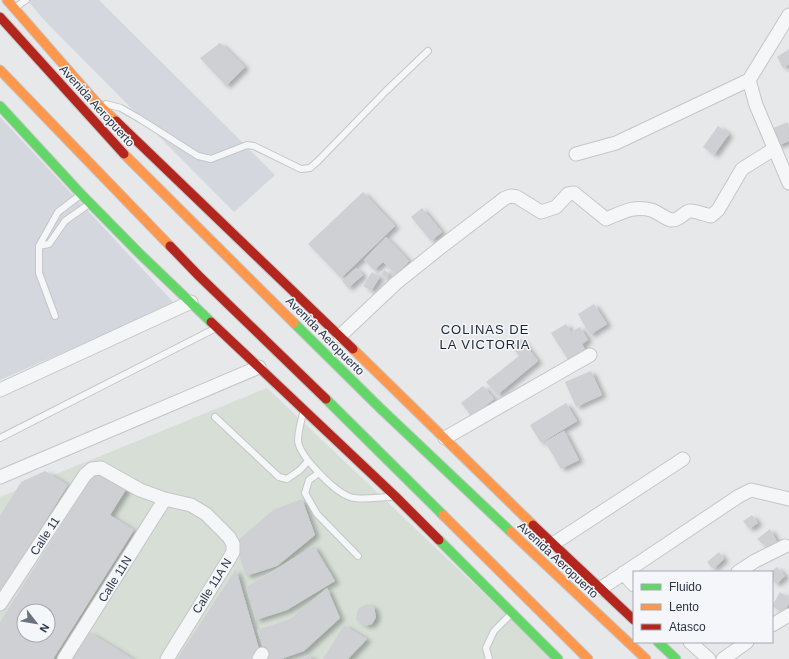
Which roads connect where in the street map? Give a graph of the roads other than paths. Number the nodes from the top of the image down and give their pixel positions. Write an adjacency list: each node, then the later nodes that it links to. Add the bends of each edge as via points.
1 (7, 0): 3 (main road, Avenida Aeropuerto)
2 (26, 0): 3 (lane)
3 (14, 8): 9 (main road, Avenida Aeropuerto)
4 (789, 15): 8 (street)
5 (0, 17): 19 (main road, Avenida Aeropuerto, via 114,144)
6 (428, 52): 9 (lane, via 310,168 301,169 247,145 211,159 198,156 121,108)
7 (0, 70): 18 (main road, via 147,228)
8 (748, 80): 11 (street); 12 (street, via 616,142)
9 (96, 102): 20 (main road, Avenida Aeropuerto)
10 (0, 106): 14 (main road)
11 (774, 149): 13 (street); 25 (street, via 742,169 718,210 711,216 689,211 679,219 672,220 651,210 633,208 606,219 574,193 568,194 556,207 541,212 517,197 505,198 395,284)
12 (576, 154)
13 (789, 183)
14 (81, 194): 15 (main road); 16 (lane, via 58,212)
15 (90, 204): 16 (lane, via 65,221 49,244); 17 (main road)
16 (38, 246): 23 (lane, via 39,273)
17 (141, 250): 18 (main road); 21 (main road)
18 (175, 251): 28 (main road)
19 (254, 284): 20 (main road); 22 (main road, Avenida Aeropuerto)
20 (286, 284): 22 (main road); 25 (main road, Avenida Aeropuerto)
21 (191, 302): 24 (main road); 29 (street)
22 (282, 311): 62 (main road, Avenida Aeropuerto, via 380,408)
23 (55, 316)
24 (217, 328): 27 (main road); 33 (lane)
25 (340, 336): 34 (main road, Avenida Aeropuerto)
26 (590, 354): 34 (street)
27 (258, 367): 31 (main road); 38 (street)
28 (310, 383): 30 (main road); 31 (main road)
29 (0, 390)
30 (330, 402): 31 (main road); 61 (main road)
31 (304, 410): 36 (lane, via 298,442); 39 (main road)
32 (215, 417): 36 (lane, via 279,477 287,479)
33 (0, 438)
34 (445, 438): 42 (main road, Avenida Aeropuerto)
35 (683, 458): 42 (street)
36 (308, 461): 37 (lane)
37 (319, 474): 39 (lane, via 350,497); 44 (lane, via 310,480 305,493 317,514)
38 (0, 477)
39 (395, 496): 50 (main road)
40 (165, 499): 49 (street, Calle 11, via 140,490 101,468 92,469 85,475); 57 (street, Calle 11N); 58 (street, Calle 11A N, via 191,505 206,514 234,544 230,559)
41 (789, 499): 46 (street, via 751,490)
42 (553, 544): 48 (main road, Avenida Aeropuerto)
43 (785, 546): 45 (street)
44 (358, 556)
45 (740, 571)
46 (623, 573): 47 (street); 48 (street)
47 (633, 584)
48 (600, 589): 52 (main road, Avenida Aeropuerto)
49 (0, 604)
50 (512, 613): 59 (lane, via 494,631 486,648); 60 (main road)
51 (789, 615): 53 (street)
52 (633, 619)
53 (773, 624)
54 (659, 643): 63 (main road)
55 (691, 643): 64 (street)
56 (746, 643): 65 (street)
57 (64, 659)
58 (167, 659)
59 (489, 659)
60 (558, 659)
61 (588, 659)
62 (646, 659)
63 (676, 659)
64 (709, 659)
65 (722, 659)

